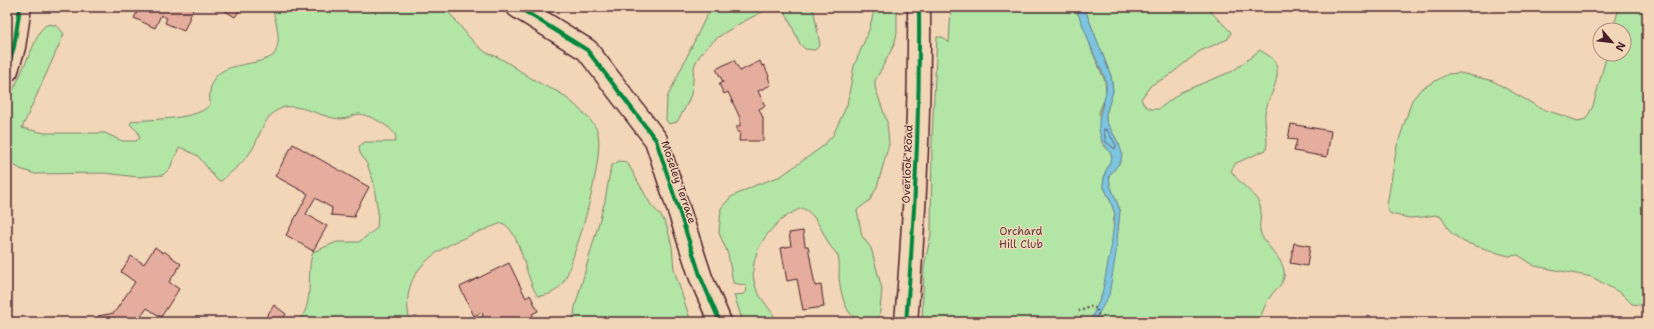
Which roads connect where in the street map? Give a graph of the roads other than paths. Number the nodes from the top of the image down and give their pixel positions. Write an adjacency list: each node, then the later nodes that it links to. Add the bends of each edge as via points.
1 (20, 7): 4 (street, via 14,47)
2 (518, 7): 5 (street, Moseley Terrace, via 587,50 656,140 701,278)
3 (919, 7): 6 (street, Overlook Road, via 918,132)
4 (7, 70)
5 (720, 322)
6 (906, 322)

